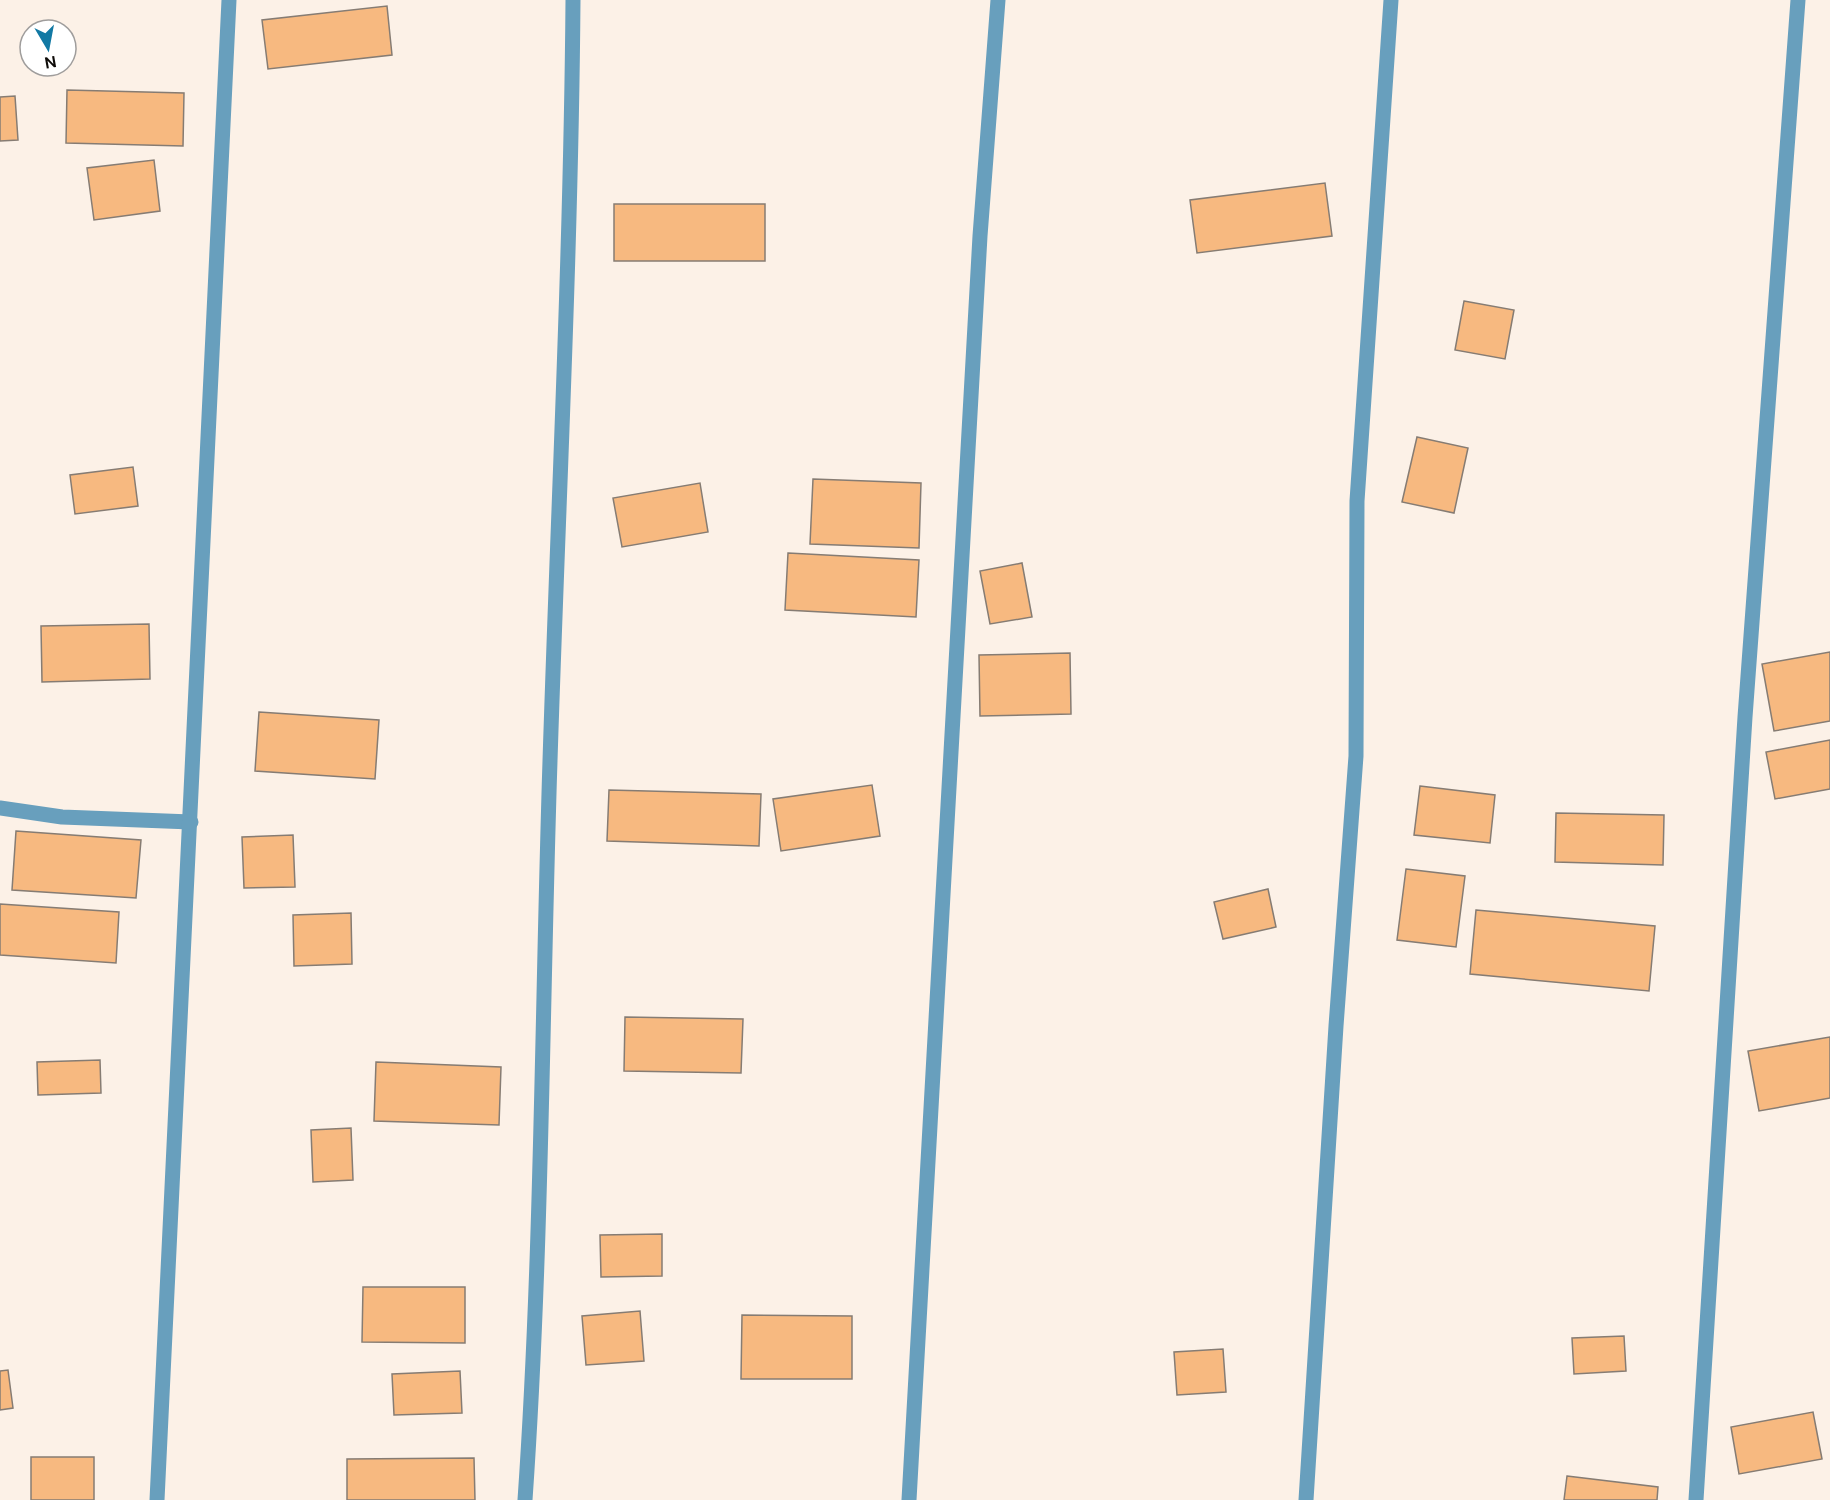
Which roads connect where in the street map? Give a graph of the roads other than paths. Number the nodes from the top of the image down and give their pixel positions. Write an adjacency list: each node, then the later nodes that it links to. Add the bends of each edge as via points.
1 (229, 0): 7 (street)
2 (573, 0): 9 (street, via 572,139)
3 (998, 0): 10 (street, via 980,248)
4 (1391, 0): 11 (street, via 1357,501 1356,756)
5 (1798, 0): 12 (street, via 1745,717)
6 (0, 808): 7 (street, via 62,817)
7 (191, 822): 8 (street)
8 (157, 1500)
9 (525, 1500)
10 (909, 1500)
11 (1306, 1500)
12 (1696, 1500)

